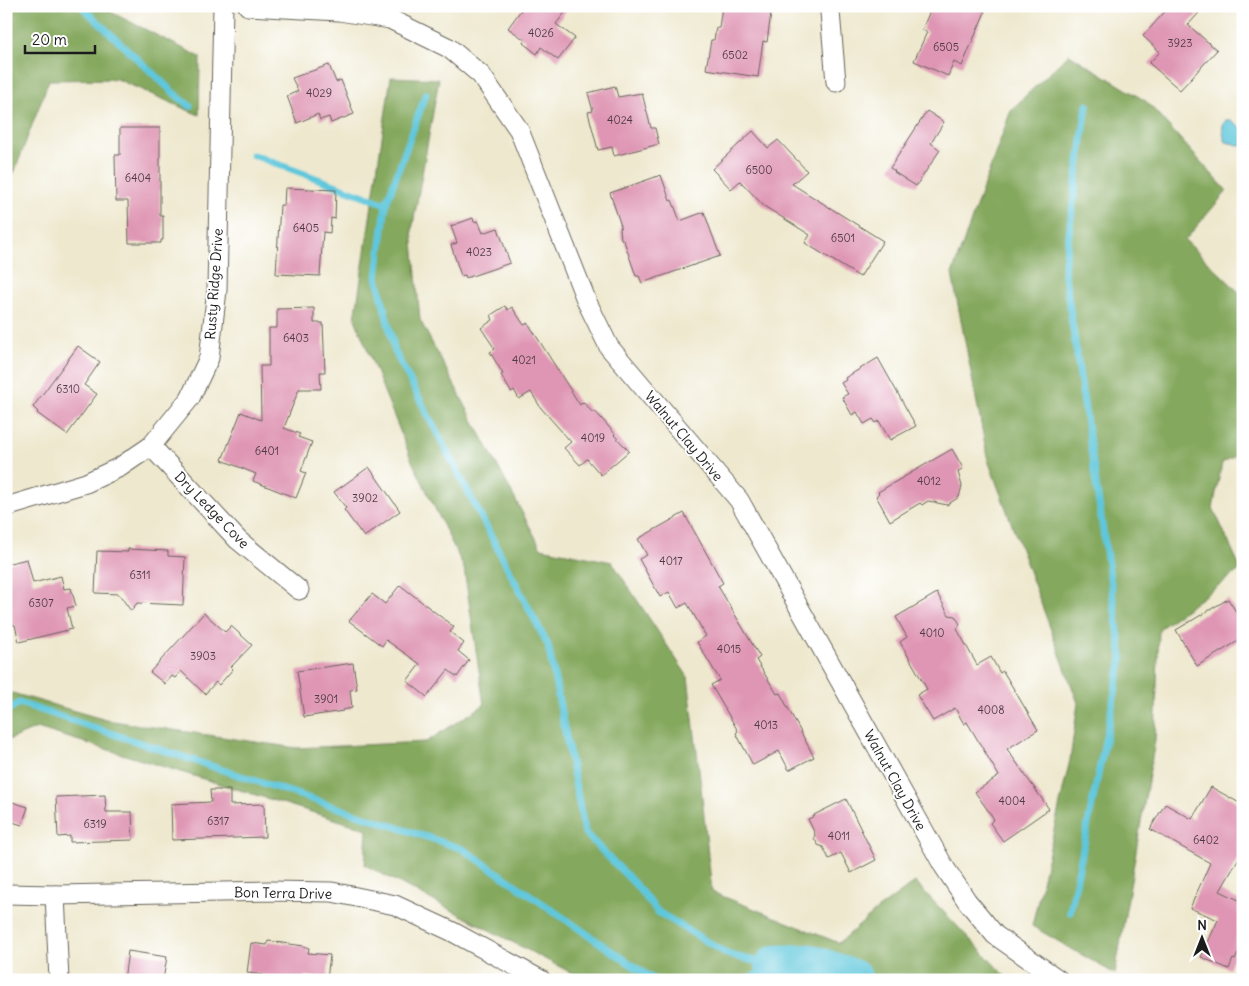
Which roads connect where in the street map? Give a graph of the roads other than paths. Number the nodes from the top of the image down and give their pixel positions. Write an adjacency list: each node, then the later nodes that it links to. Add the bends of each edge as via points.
1 (223, 6): 5 (street, Rusty Ridge Drive, via 217,290 209,358 190,398)
2 (248, 6): 12 (street, Walnut Clay Drive, via 339,10 390,19 448,48 481,75 519,130 587,302 609,347 739,500 943,865 967,901 996,934)
3 (830, 6): 4 (street)
4 (836, 82)
5 (151, 446): 6 (street, Rusty Ridge Drive, via 120,467 86,483); 7 (street, Dry Ledge Cove, via 238,540)
6 (6, 507)
7 (299, 590)
8 (6, 894): 9 (street, Bon Terra Drive)
9 (55, 895): 10 (street); 11 (street, Bon Terra Drive, via 332,892 395,905)
10 (59, 980)
11 (541, 980)
12 (1059, 980)

